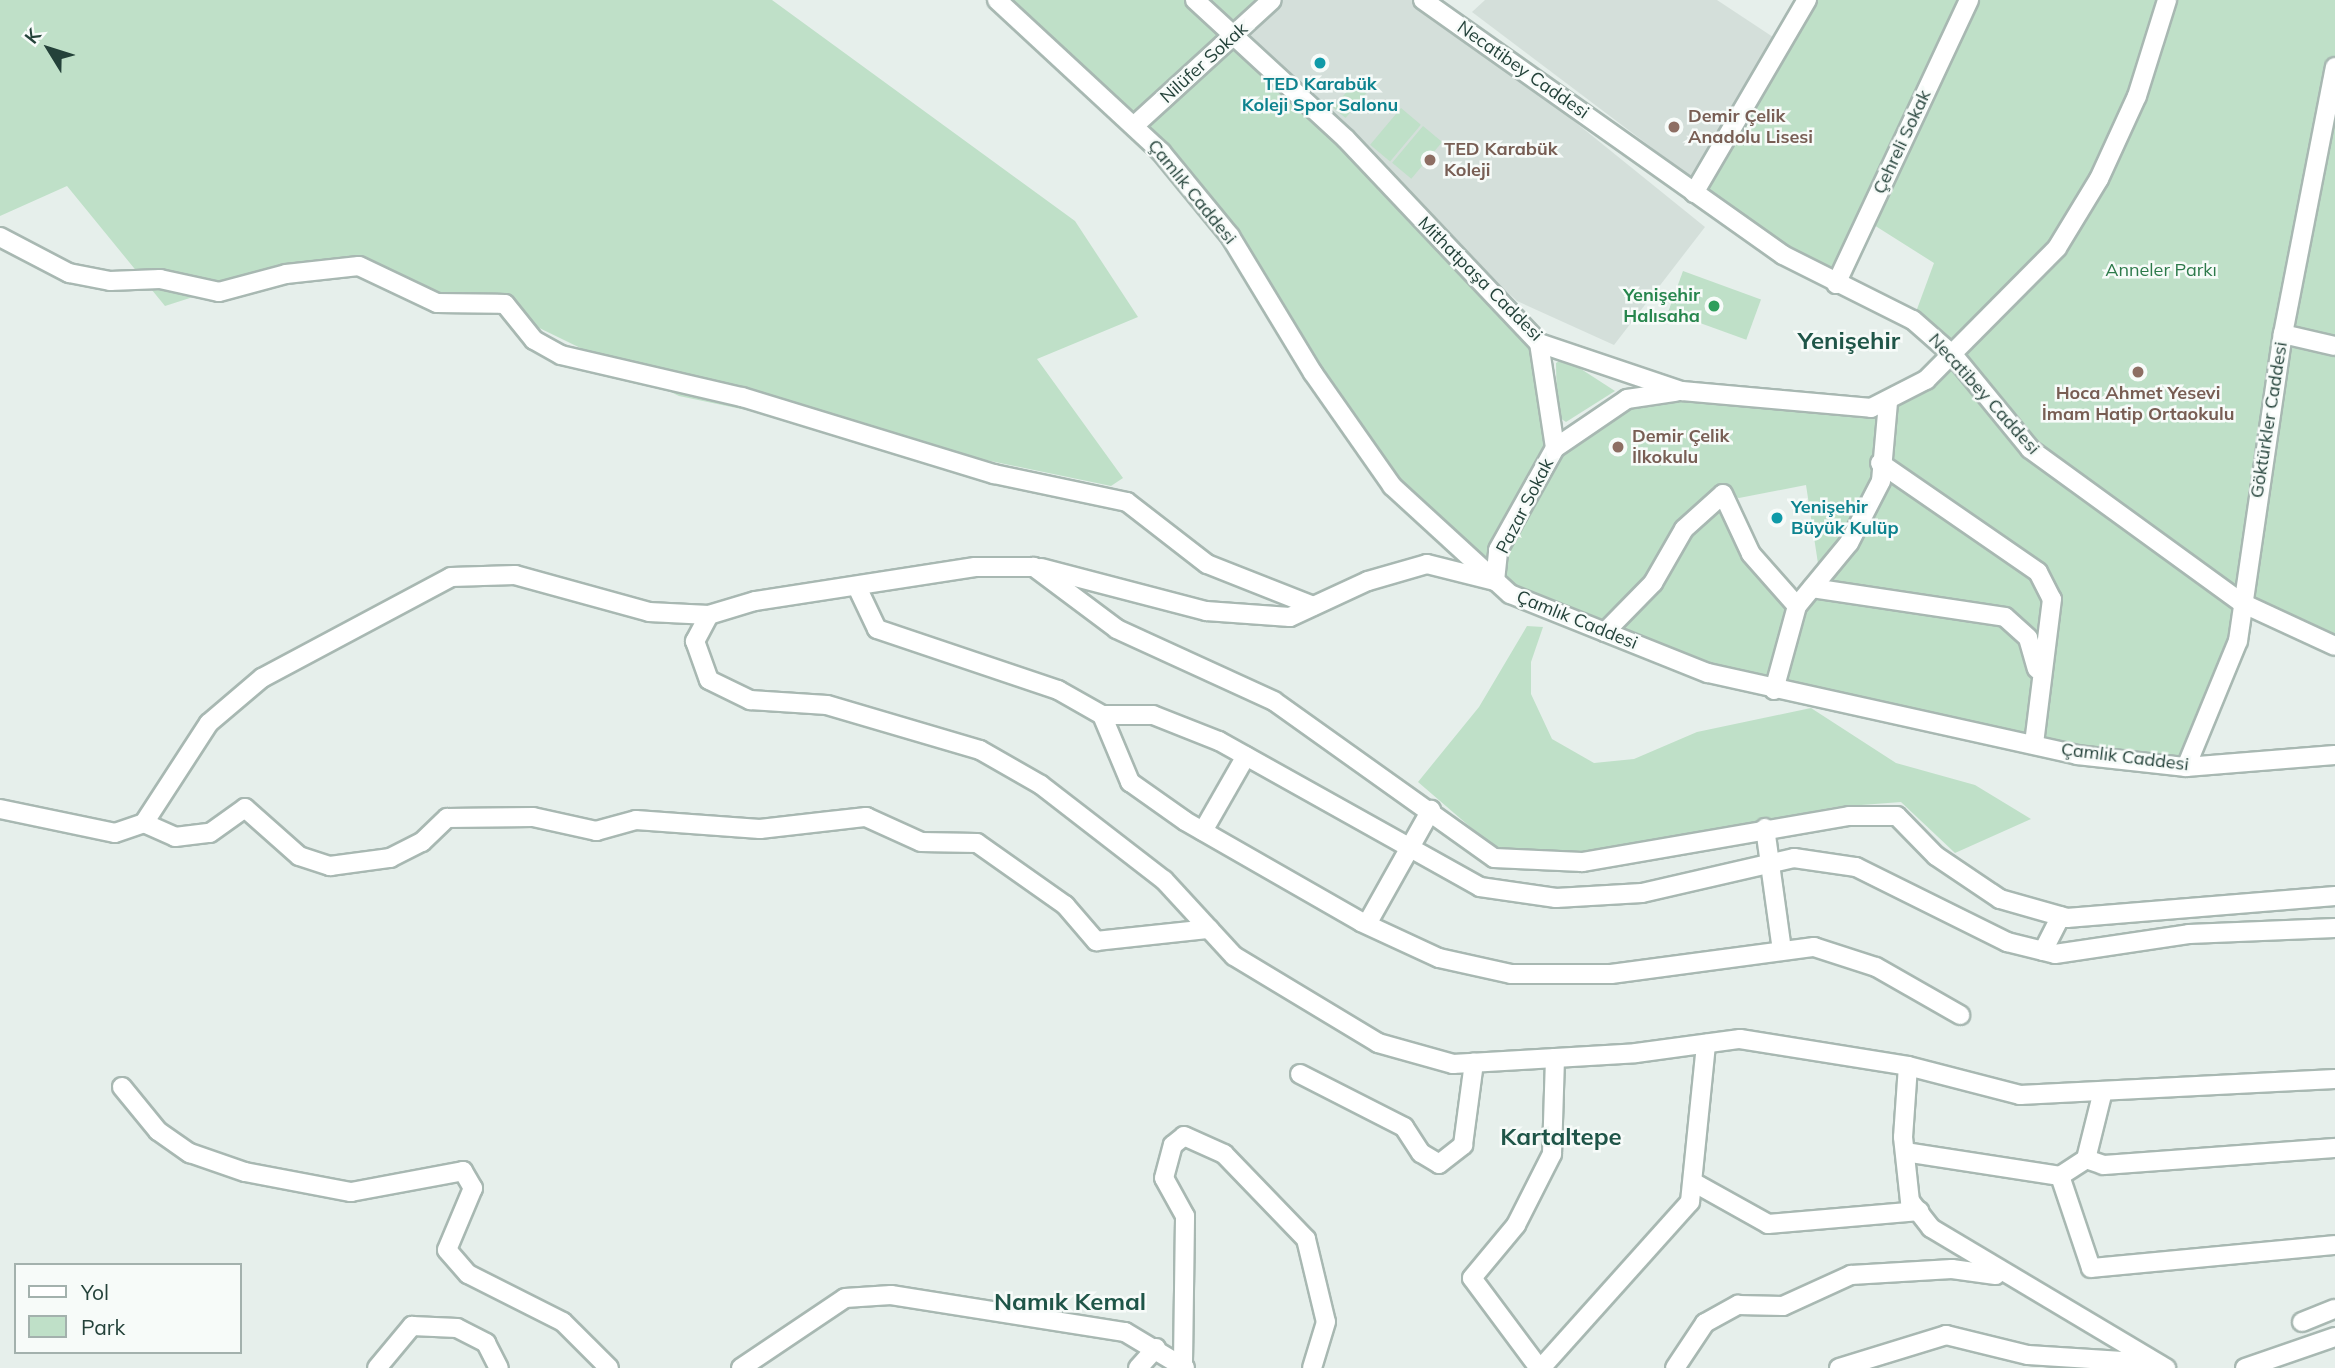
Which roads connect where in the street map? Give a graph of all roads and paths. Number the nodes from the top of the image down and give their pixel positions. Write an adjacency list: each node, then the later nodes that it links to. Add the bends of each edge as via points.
1 (997, 0): 10 (street, Çamlık Caddesi)
2 (1195, 0): 8 (street, Mithatpaşa Caddesi)
3 (1272, 0): 8 (street, Nilüfer Sokak)
4 (1423, 0): 11 (street, Necatibey Caddesi)
5 (1807, 0): 11 (street)
6 (1969, 0): 13 (street, Çehreli Sokak)
7 (2167, 0): 17 (street, Mithatpaşa Caddesi, via 2137,96 2099,179 2057,247)
8 (1234, 36): 10 (street, Nilüfer Sokak); 15 (street, Mithatpaşa Caddesi, via 1346,139)
9 (2335, 67): 14 (street, Göktürkler Caddesi)
10 (1135, 125): 23 (street, Çamlık Caddesi, via 1230,236 1313,373 1392,485)
11 (1694, 193): 13 (street, Necatibey Caddesi)
12 (0, 237): 27 (street, via 69,273 110,281 160,279 219,292 286,274 359,267 437,303 505,304 534,340 561,355 742,397 995,474 1128,502 1208,564)
13 (1836, 284): 17 (street, Necatibey Caddesi, via 1913,320)
14 (2283, 334): 16 (street); 26 (street, Göktürkler Caddesi)
15 (1539, 343): 18 (street, Mithatpaşa Caddesi); 20 (street)
16 (2335, 346)
17 (1954, 356): 19 (street, Mithatpaşa Caddesi); 26 (street, Necatibey Caddesi, via 2030,449)
18 (1682, 391): 19 (street, Mithatpaşa Caddesi, via 1871,408); 20 (street, Pazar Sokak, via 1627,399)
19 (1888, 403): 21 (street)
20 (1555, 448): 23 (street, Pazar Sokak, via 1498,550)
21 (1880, 463): 24 (street, via 1881,481 1849,543); 33 (street, via 2038,572 2052,599)
22 (1034, 567): 25 (street, via 975,567); 27 (street, via 1206,611 1290,617); 40 (street, via 1117,629 1274,701)
23 (1495, 581): 27 (street, via 1427,564); 30 (street, Çamlık Caddesi, via 1510,593)
24 (1812, 588): 28 (street); 33 (street, via 2005,617 2028,638 2038,666)
25 (858, 589): 29 (street, via 755,601); 34 (street, via 877,629 1058,690)
26 (2242, 603): 31 (street, Necatibey Caddesi); 38 (street, Göktürkler Caddesi, via 2238,641)
27 (1313, 606)
28 (1797, 606): 30 (street, via 1751,554 1723,494 1684,529 1653,583); 32 (street)
29 (709, 615): 41 (street, via 649,612 515,575 450,577 262,678 209,723); 50 (street, via 695,641 709,680 750,700 827,705 980,750 1041,785 1164,880)
30 (1605, 632): 32 (street, Çamlık Caddesi, via 1708,673)
31 (2335, 646)
32 (1774, 691): 35 (street, Çamlık Caddesi)
33 (2035, 694): 35 (street)
34 (1101, 715): 37 (street, via 1153,715); 43 (street, via 1130,782)
35 (2034, 743): 38 (street, Çamlık Caddesi, via 2077,755)
36 (2335, 755): 38 (street, Çamlık Caddesi)
37 (1246, 756): 43 (street); 44 (street)
38 (2186, 767)
39 (0, 809): 41 (street, via 115,833)
40 (1431, 810): 42 (street, via 1494,858 1596,860); 44 (street)
41 (144, 823): 50 (street, via 175,837 210,834 245,808 299,856 330,866 390,858 422,842 447,818 533,817 596,831 636,820 760,829 866,817 921,842 977,843 1065,905 1096,941)
42 (1765, 828): 45 (street); 47 (street, via 1849,816 1897,816 1936,856 2000,899)
43 (1203, 831): 48 (street)
44 (1411, 849): 45 (street, via 1480,887 1556,898 1642,893); 48 (street)
45 (1772, 862): 51 (street); 52 (street, via 1794,858 1856,867 2007,942)
46 (2335, 896): 47 (street)
47 (2061, 916): 52 (street)
48 (1367, 924): 51 (street, via 1439,958 1511,974 1611,974)
49 (2335, 928): 52 (street, via 2255,928)
50 (1209, 929): 56 (street, via 1234,956 1378,1043 1453,1064)
51 (1782, 950): 53 (street, via 1814,947 1876,967)
52 (2043, 951)
53 (1960, 1015)
54 (1706, 1044): 55 (street); 57 (street, via 1740,1039); 66 (street)
55 (1555, 1058): 56 (street); 82 (street, via 1552,1154 1516,1225 1472,1278)
56 (1474, 1063): 58 (street, via 1463,1145 1439,1164 1421,1153 1404,1127)
57 (1908, 1066): 61 (street, via 2020,1095); 63 (street)
58 (1300, 1074)
59 (2335, 1079): 61 (street)
60 (122, 1087): 74 (street, via 158,1131 190,1153 245,1172 351,1192 463,1171 473,1188 447,1250 468,1274 563,1322)
61 (2103, 1091): 64 (street)
62 (2335, 1148): 64 (street, via 2103,1165)
63 (1905, 1152): 65 (street); 67 (street, via 1910,1201)
64 (2086, 1159): 65 (street)
65 (2060, 1176): 68 (street, via 2091,1268)
66 (1693, 1182): 67 (street, via 1768,1224); 82 (street, via 1690,1202 1671,1230 1604,1293)
67 (1919, 1212): 69 (street, via 1931,1228)
68 (2335, 1245)
69 (2003, 1275): 76 (street); 83 (street, via 1952,1269 1851,1275 1783,1306 1738,1305 1705,1322)
70 (2335, 1309): 71 (street)
71 (2302, 1322)
72 (2335, 1338): 85 (street)
73 (1156, 1348): 75 (street); 79 (street, via 1125,1332 1064,1318 891,1294 845,1298); 80 (street)
74 (600, 1365)
75 (1184, 1365): 81 (street, via 1185,1216 1164,1178 1173,1144 1184,1136 1224,1154 1306,1239 1326,1322)
76 (2160, 1365): 84 (street, via 2028,1356 1946,1335)
77 (377, 1368): 78 (street, via 412,1326 457,1328 486,1343)
78 (499, 1368)
79 (741, 1368)
80 (1138, 1368)
81 (1312, 1368)
82 (1540, 1368)
83 (1675, 1368)
84 (1839, 1368)
85 (2245, 1368)

